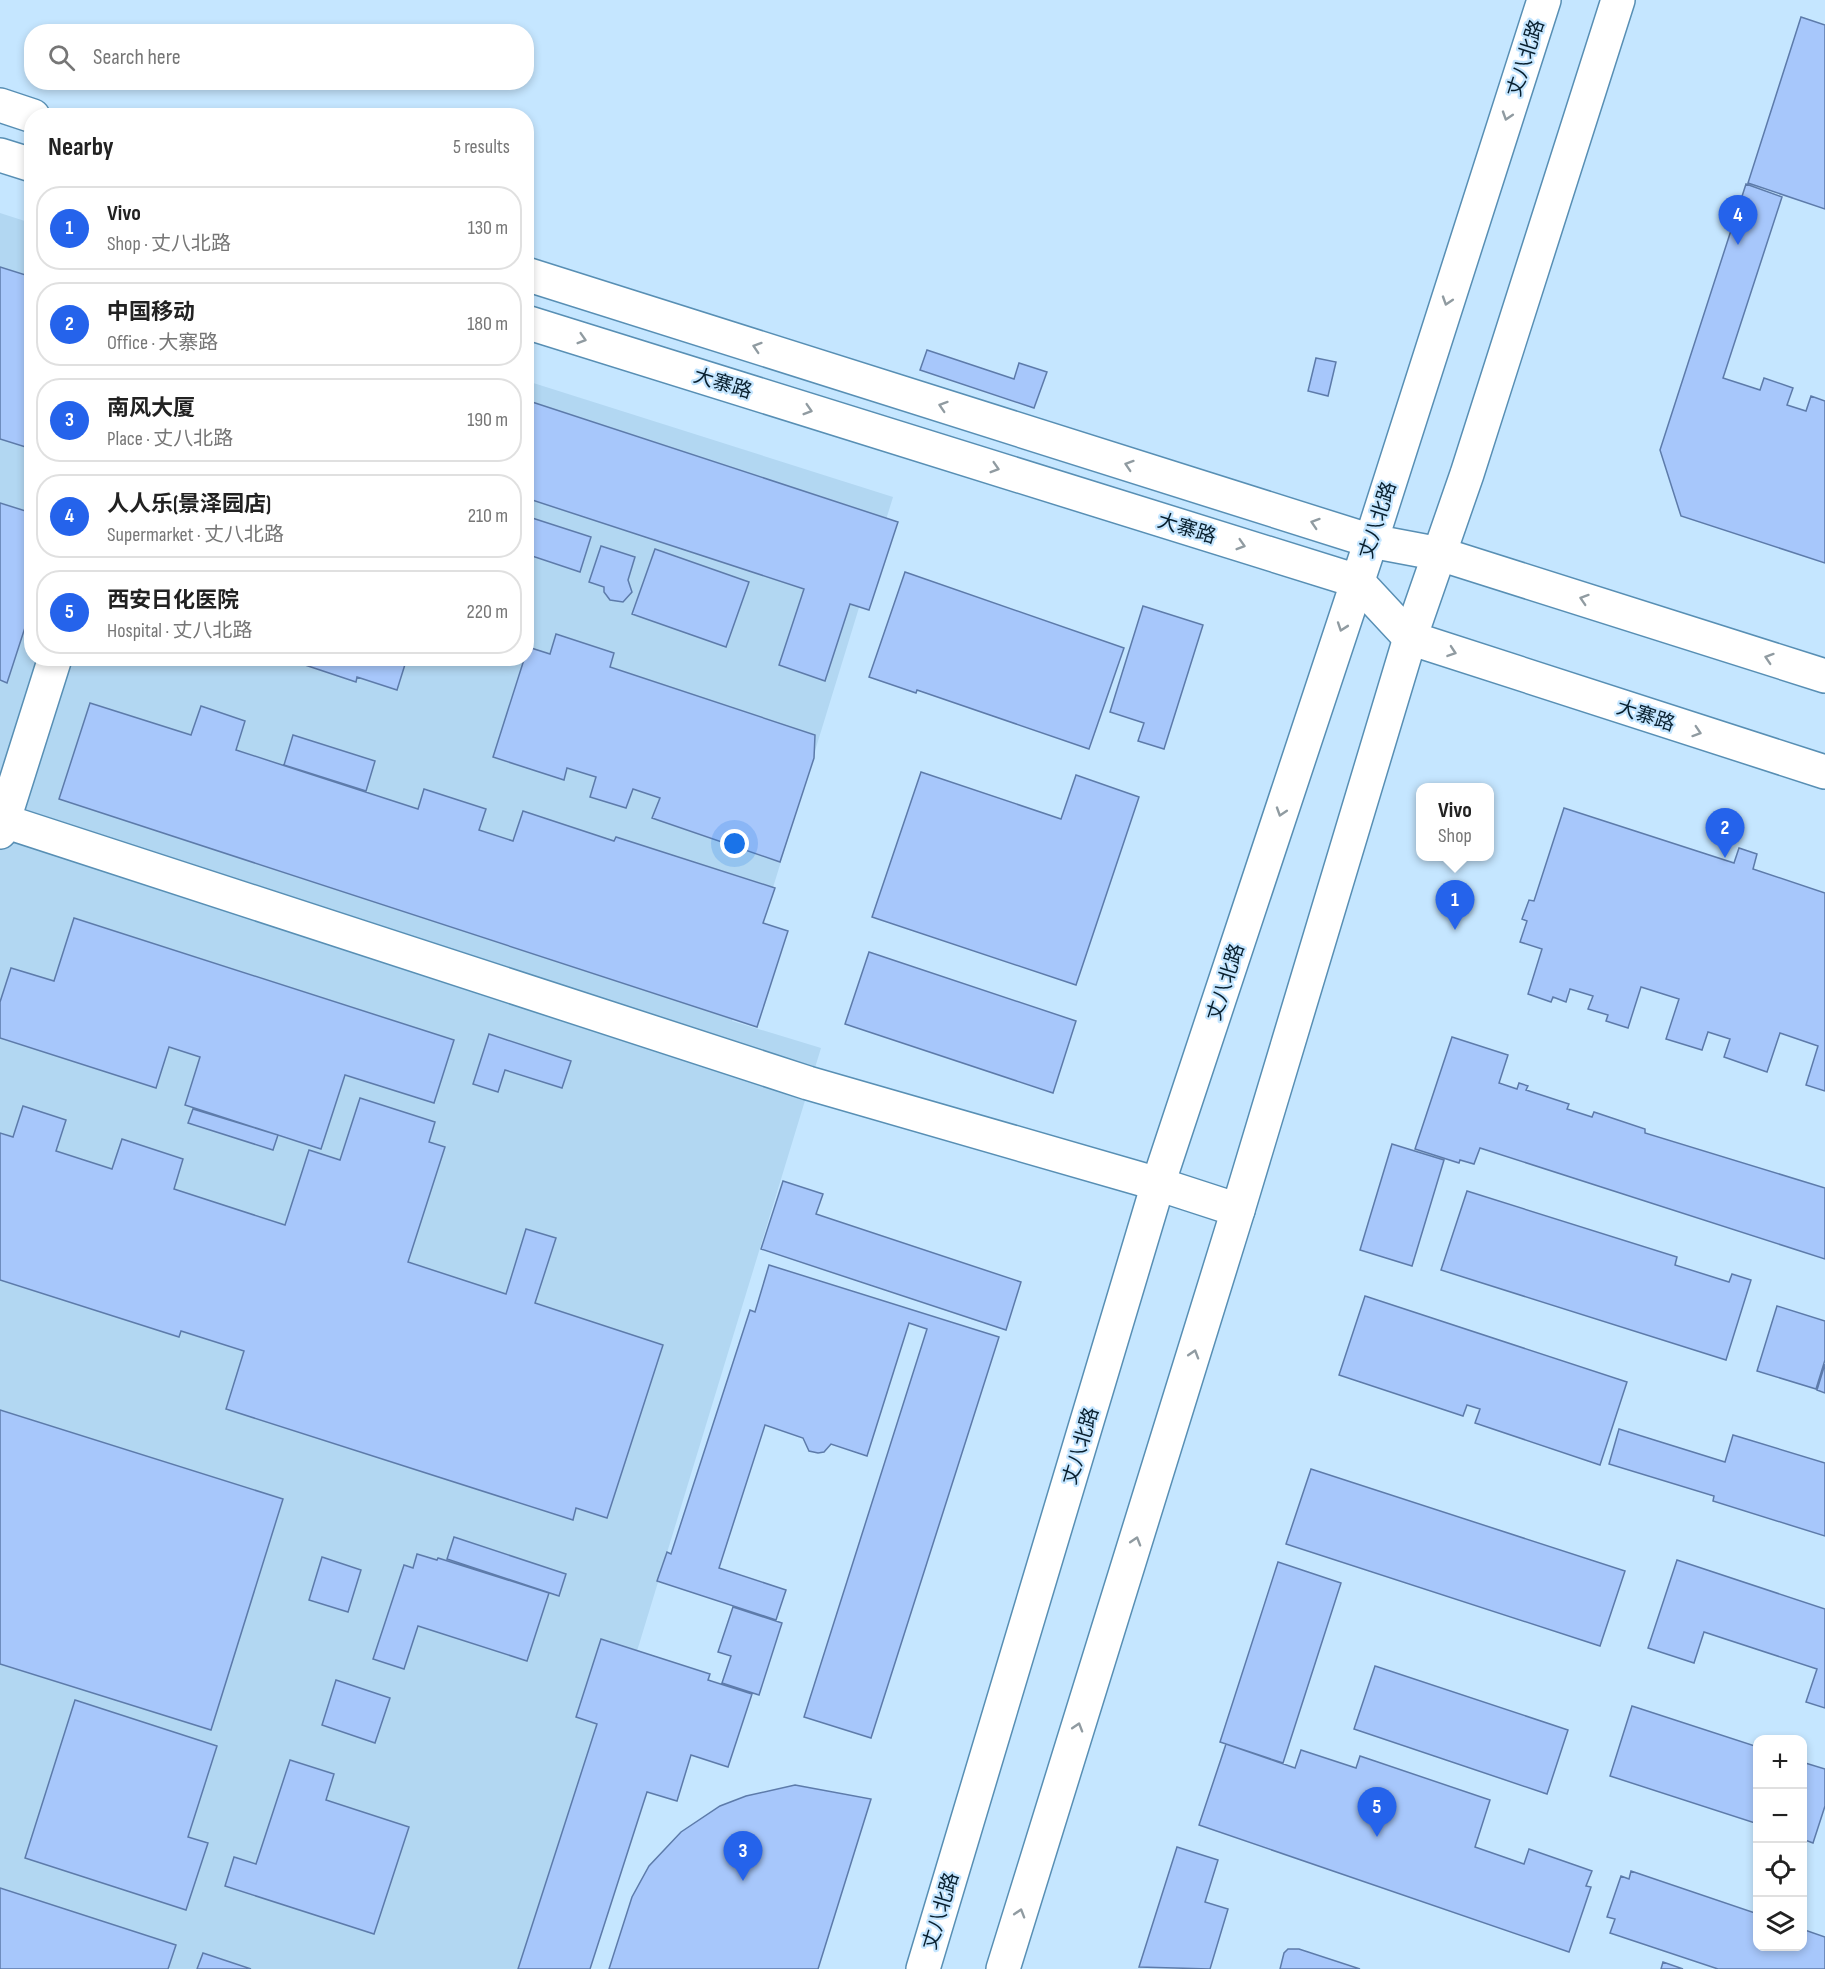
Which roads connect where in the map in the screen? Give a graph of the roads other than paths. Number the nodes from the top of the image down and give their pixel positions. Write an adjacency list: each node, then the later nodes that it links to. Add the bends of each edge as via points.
1 (1544, 0): 9 (main road, 丈八北路, one-way to 9)
2 (1618, 0): 10 (main road)
3 (0, 105): 4 (main road)
4 (24, 113)
5 (0, 155): 6 (main road)
6 (24, 162)
7 (534, 277): 9 (main road, one-way to 7)
8 (534, 324): 11 (main road, 大寨路, one-way to 11)
9 (1371, 542): 10 (main road); 11 (main road, 丈八北路)
10 (1440, 554): 12 (main road); 14 (main road, one-way to 10)
11 (1357, 581): 12 (main road, 大寨路); 17 (main road, 丈八北路, one-way to 17)
12 (1410, 638): 15 (main road, 大寨路, one-way to 15); 18 (main road)
13 (52, 666): 16 (main road)
14 (1825, 676)
15 (1825, 772)
16 (2, 827): 17 (main road, via 808,1083)
17 (1158, 1184): 18 (main road); 19 (main road, 丈八北路)
18 (1238, 1210): 20 (main road, one-way to 18)
19 (923, 1969)
20 (1003, 1969)

